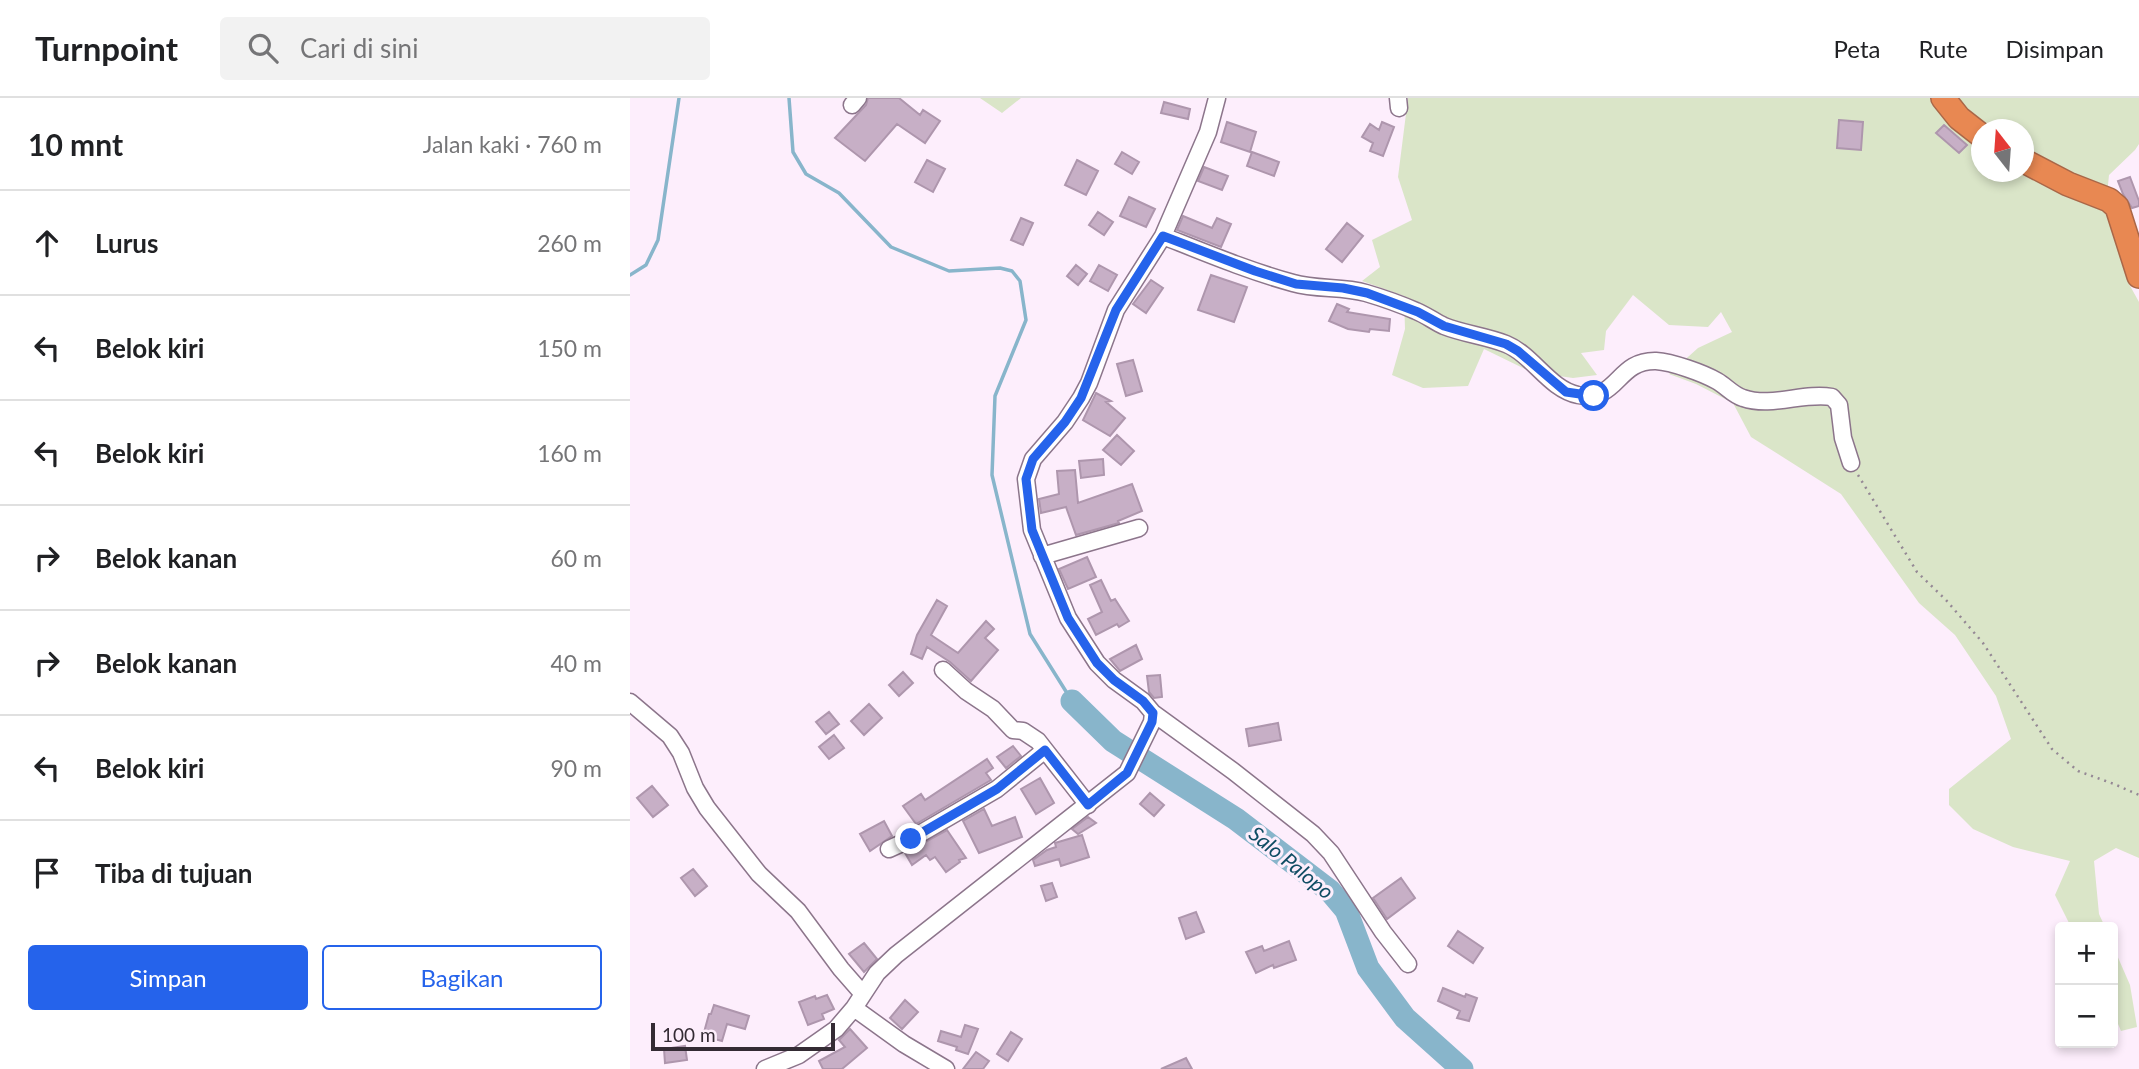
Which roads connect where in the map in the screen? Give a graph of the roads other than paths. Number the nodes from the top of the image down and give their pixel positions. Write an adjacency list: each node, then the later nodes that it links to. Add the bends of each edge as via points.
1 (1217, 98): 5 (street, via 1208,132)
2 (1943, 98): 3 (highway)
3 (1971, 127)
4 (2034, 166): 6 (highway, via 2117,207)
5 (1163, 236): 7 (street, via 1296,284 1367,293 1444,326 1506,344 1566,392 1601,394 1632,366 1657,361 1717,381 1741,398 1832,397 1839,405); 9 (street, via 1116,310 1081,398 1033,459 1026,479 1027,499)
6 (2139, 276)
7 (1851, 463)
8 (1139, 528): 9 (street)
9 (1042, 556): 12 (street, via 1085,647 1114,680 1143,701)
10 (943, 670): 13 (street, via 1013,730 1030,735)
11 (630, 702): 17 (street, via 670,736 707,808 759,874 798,911)
12 (1153, 717): 14 (street, via 1127,773); 16 (street, via 1233,771 1313,834)
13 (1045, 750): 14 (street); 15 (street, via 997,789)
14 (1088, 805): 17 (street, via 909,944)
15 (888, 849)
16 (1408, 964)
17 (862, 993): 18 (street)
18 (854, 1008): 19 (street, via 818,1043); 20 (street)
19 (765, 1069)
20 (946, 1069)

